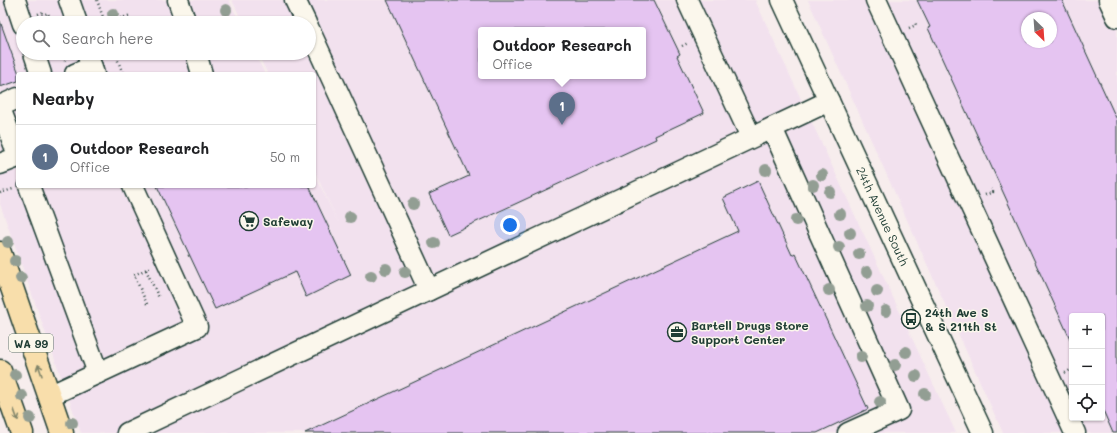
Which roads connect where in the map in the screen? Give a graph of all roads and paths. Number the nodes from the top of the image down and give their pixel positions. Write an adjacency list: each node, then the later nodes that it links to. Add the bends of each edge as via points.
1 (15, 0): 11 (street)
2 (69, 0): 14 (street)
3 (97, 0): 15 (path)
4 (178, 0): 17 (street)
5 (296, 0): 18 (street)
6 (687, 0): 33 (street)
7 (782, 0): 30 (street, 24th Avenue South)
8 (876, 0): 55 (street)
9 (1109, 0): 19 (street)
10 (131, 15): 16 (path)
11 (26, 16)
12 (41, 16): 13 (path, via 48,13)
13 (49, 16)
14 (75, 16)
15 (103, 16)
16 (128, 16)
17 (184, 16)
18 (303, 16)
19 (1117, 17)
20 (915, 22): 21 (path, via 916,25)
21 (905, 30)
22 (316, 44): 44 (street)
23 (36, 60): 26 (street)
24 (118, 60): 27 (path)
25 (198, 60): 28 (street)
26 (40, 72)
27 (122, 72)
28 (201, 72)
29 (16, 99): 31 (street)
30 (829, 101): 32 (street); 54 (street, 24th Avenue South)
31 (0, 107): 34 (street)
32 (772, 128): 33 (street); 53 (street, via 899,410)
33 (751, 138): 44 (street)
34 (16, 151)
35 (16, 157): 36 (street)
36 (0, 164)
37 (21, 188): 41 (path)
38 (24, 188): 47 (street)
39 (134, 188): 47 (street, via 197,328)
40 (991, 189): 42 (path, via 993,192)
41 (0, 194)
42 (982, 197)
43 (0, 253): 49 (main road, WA 99, one-way to 43)
44 (429, 290): 52 (street)
45 (159, 298): 46 (path, via 146,270 134,275)
46 (147, 304)
47 (98, 374): 49 (street)
48 (1, 376): 50 (main road, one-way to 50)
49 (49, 396): 51 (main road, WA 99)
50 (22, 433)
51 (62, 433)
52 (127, 433)
53 (848, 433)
54 (983, 433)
55 (1075, 433)

